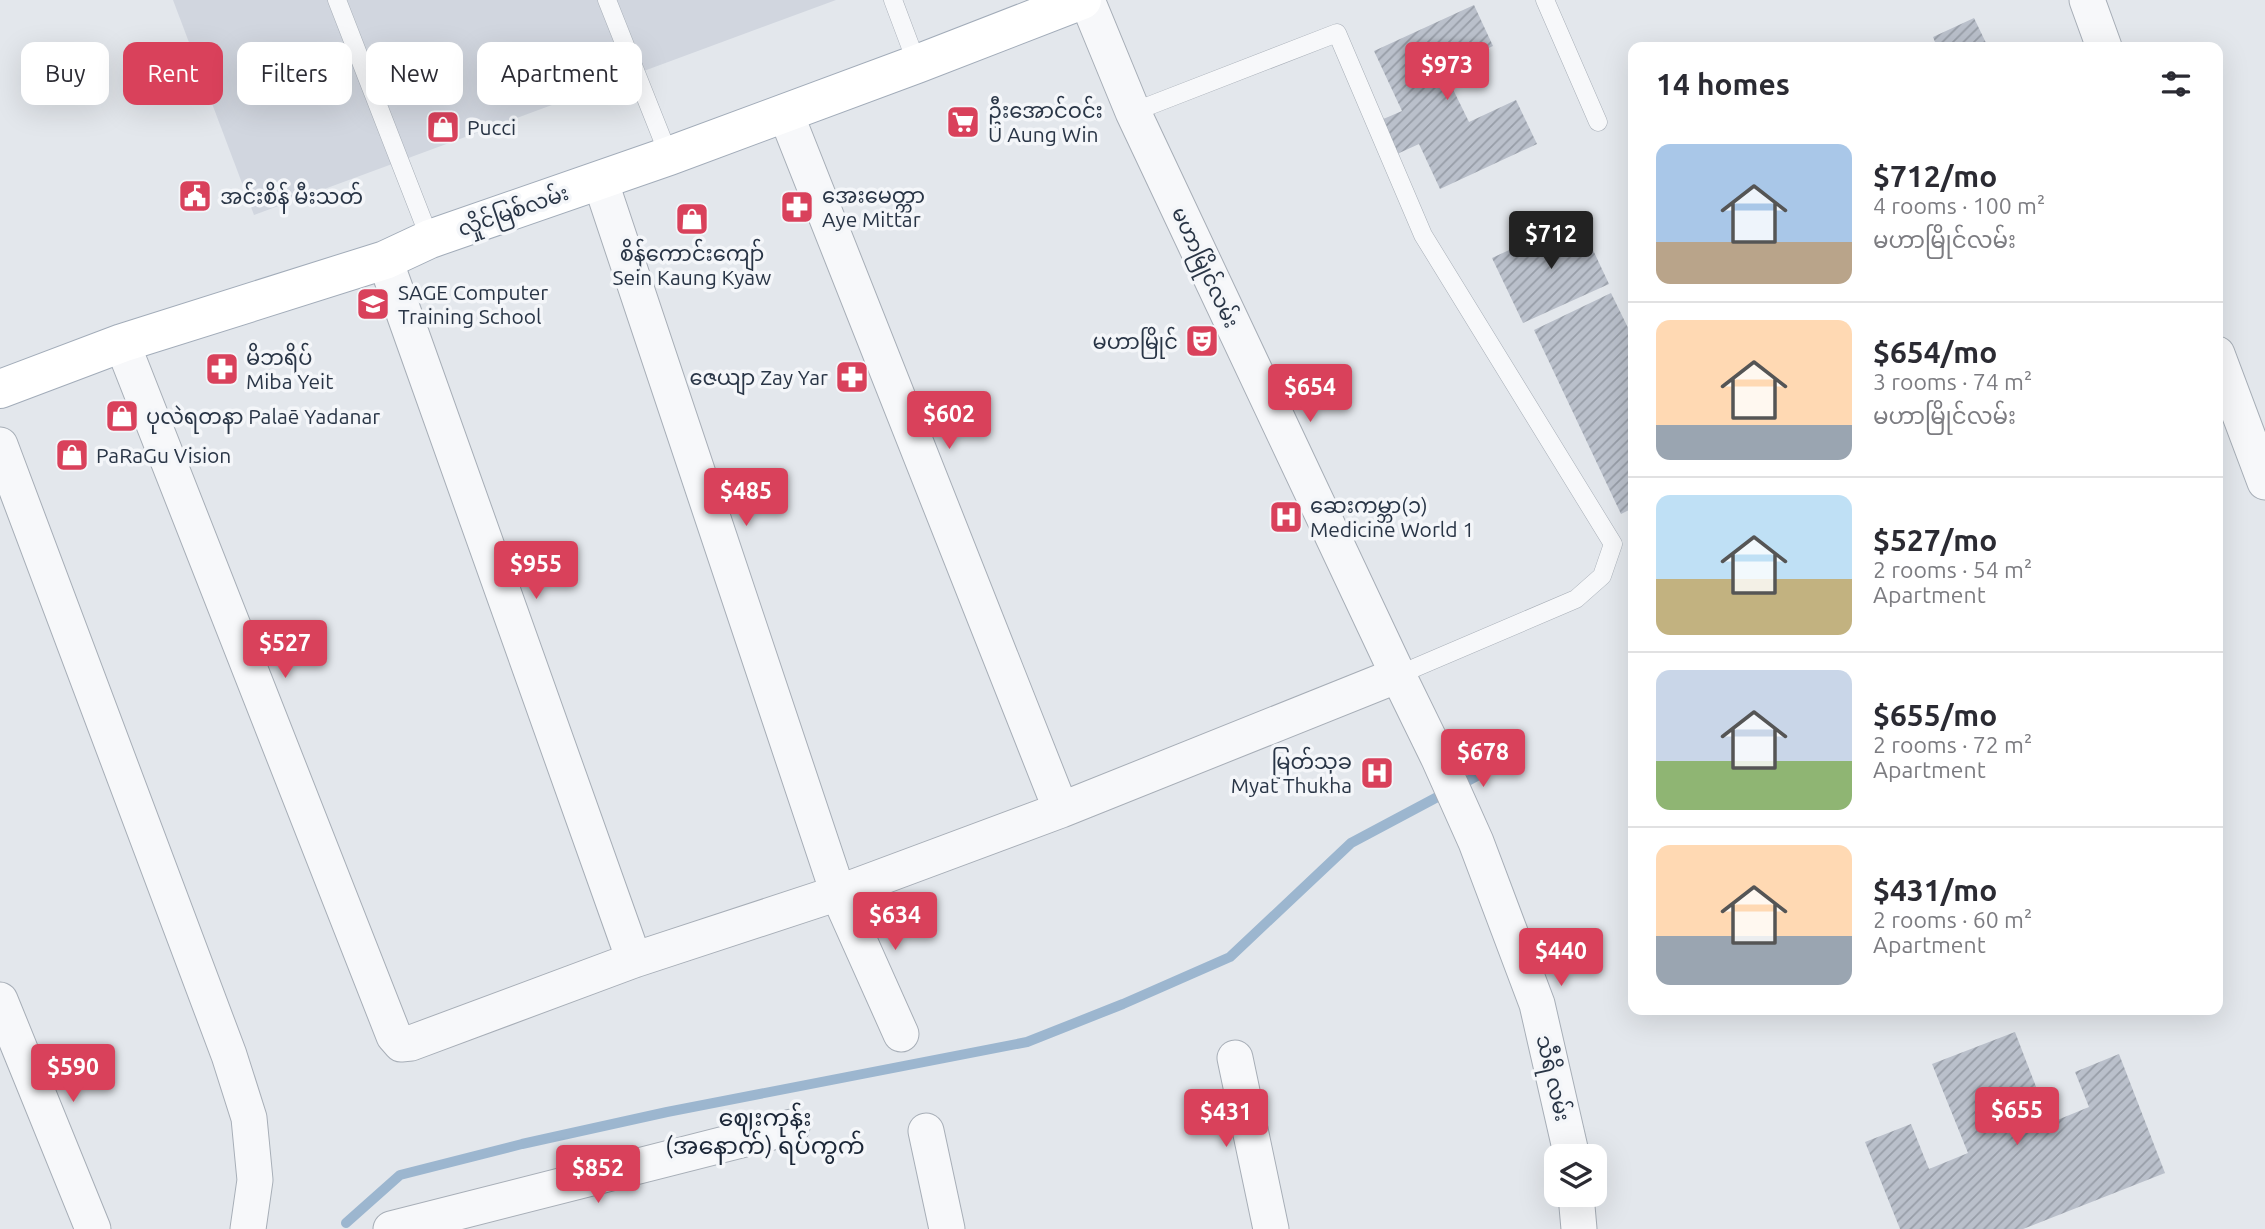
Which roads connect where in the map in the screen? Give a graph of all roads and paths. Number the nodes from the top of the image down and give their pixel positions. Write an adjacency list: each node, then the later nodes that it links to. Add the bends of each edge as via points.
1 (337, 0): 16 (lane)
2 (607, 0): 14 (lane)
3 (893, 0): 10 (lane)
4 (1082, 0): 8 (main road, လှိုင်မြစ်လမ်း)
5 (1087, 0): 12 (street, မဟာမြိုင်လမ်း)
6 (1545, 0): 13 (lane)
7 (2087, 0): 9 (street)
8 (1020, 11): 10 (main road, လှိုင်မြစ်လမ်း)
9 (2103, 42)
10 (917, 64): 11 (main road, လှိုင်မြစ်လမ်း)
11 (785, 112): 14 (main road, လှိုင်မြစ်လမ်း); 25 (street)
12 (1133, 112): 23 (street, မဟာမြိုင်လမ်း); 23 (lane, via 1337,33 1423,235 1613,544 1602,576 1576,599)
13 (1598, 122)
14 (668, 156): 15 (main road, လှိုင်မြစ်လမ်း)
15 (600, 180): 16 (main road, လှိုင်မြစ်လမ်း); 26 (street)
16 (430, 239): 17 (main road, လှိုင်မြစ်လမ်း)
17 (385, 260): 18 (main road, လှိုင်မြစ်လမ်း); 27 (street)
18 (122, 343): 20 (main road, လှိုင်မြစ်လမ်း); 27 (street, via 394,1036 401,1044 411,1043)
19 (2223, 370): 22 (street)
20 (0, 389)
21 (0, 444): 36 (street, via 249,1118 255,1180)
22 (2264, 477)
23 (1398, 675): 24 (street, မဟာမြိုင်လမ်း); 25 (street)
24 (1439, 759): 33 (street, သီရိ လမ်း, via 1476,842 1537,1004)
25 (1062, 810): 26 (street)
26 (838, 893): 27 (street); 29 (street)
27 (634, 960)
28 (0, 1000): 35 (street)
29 (901, 1034)
30 (1235, 1058): 39 (street)
31 (792, 1127): 37 (street)
32 (926, 1131): 38 (street)
33 (1569, 1144)
34 (1577, 1207): 40 (street)
35 (93, 1229)
36 (248, 1229)
37 (391, 1229)
38 (947, 1229)
39 (1272, 1229)
40 (1578, 1229)

